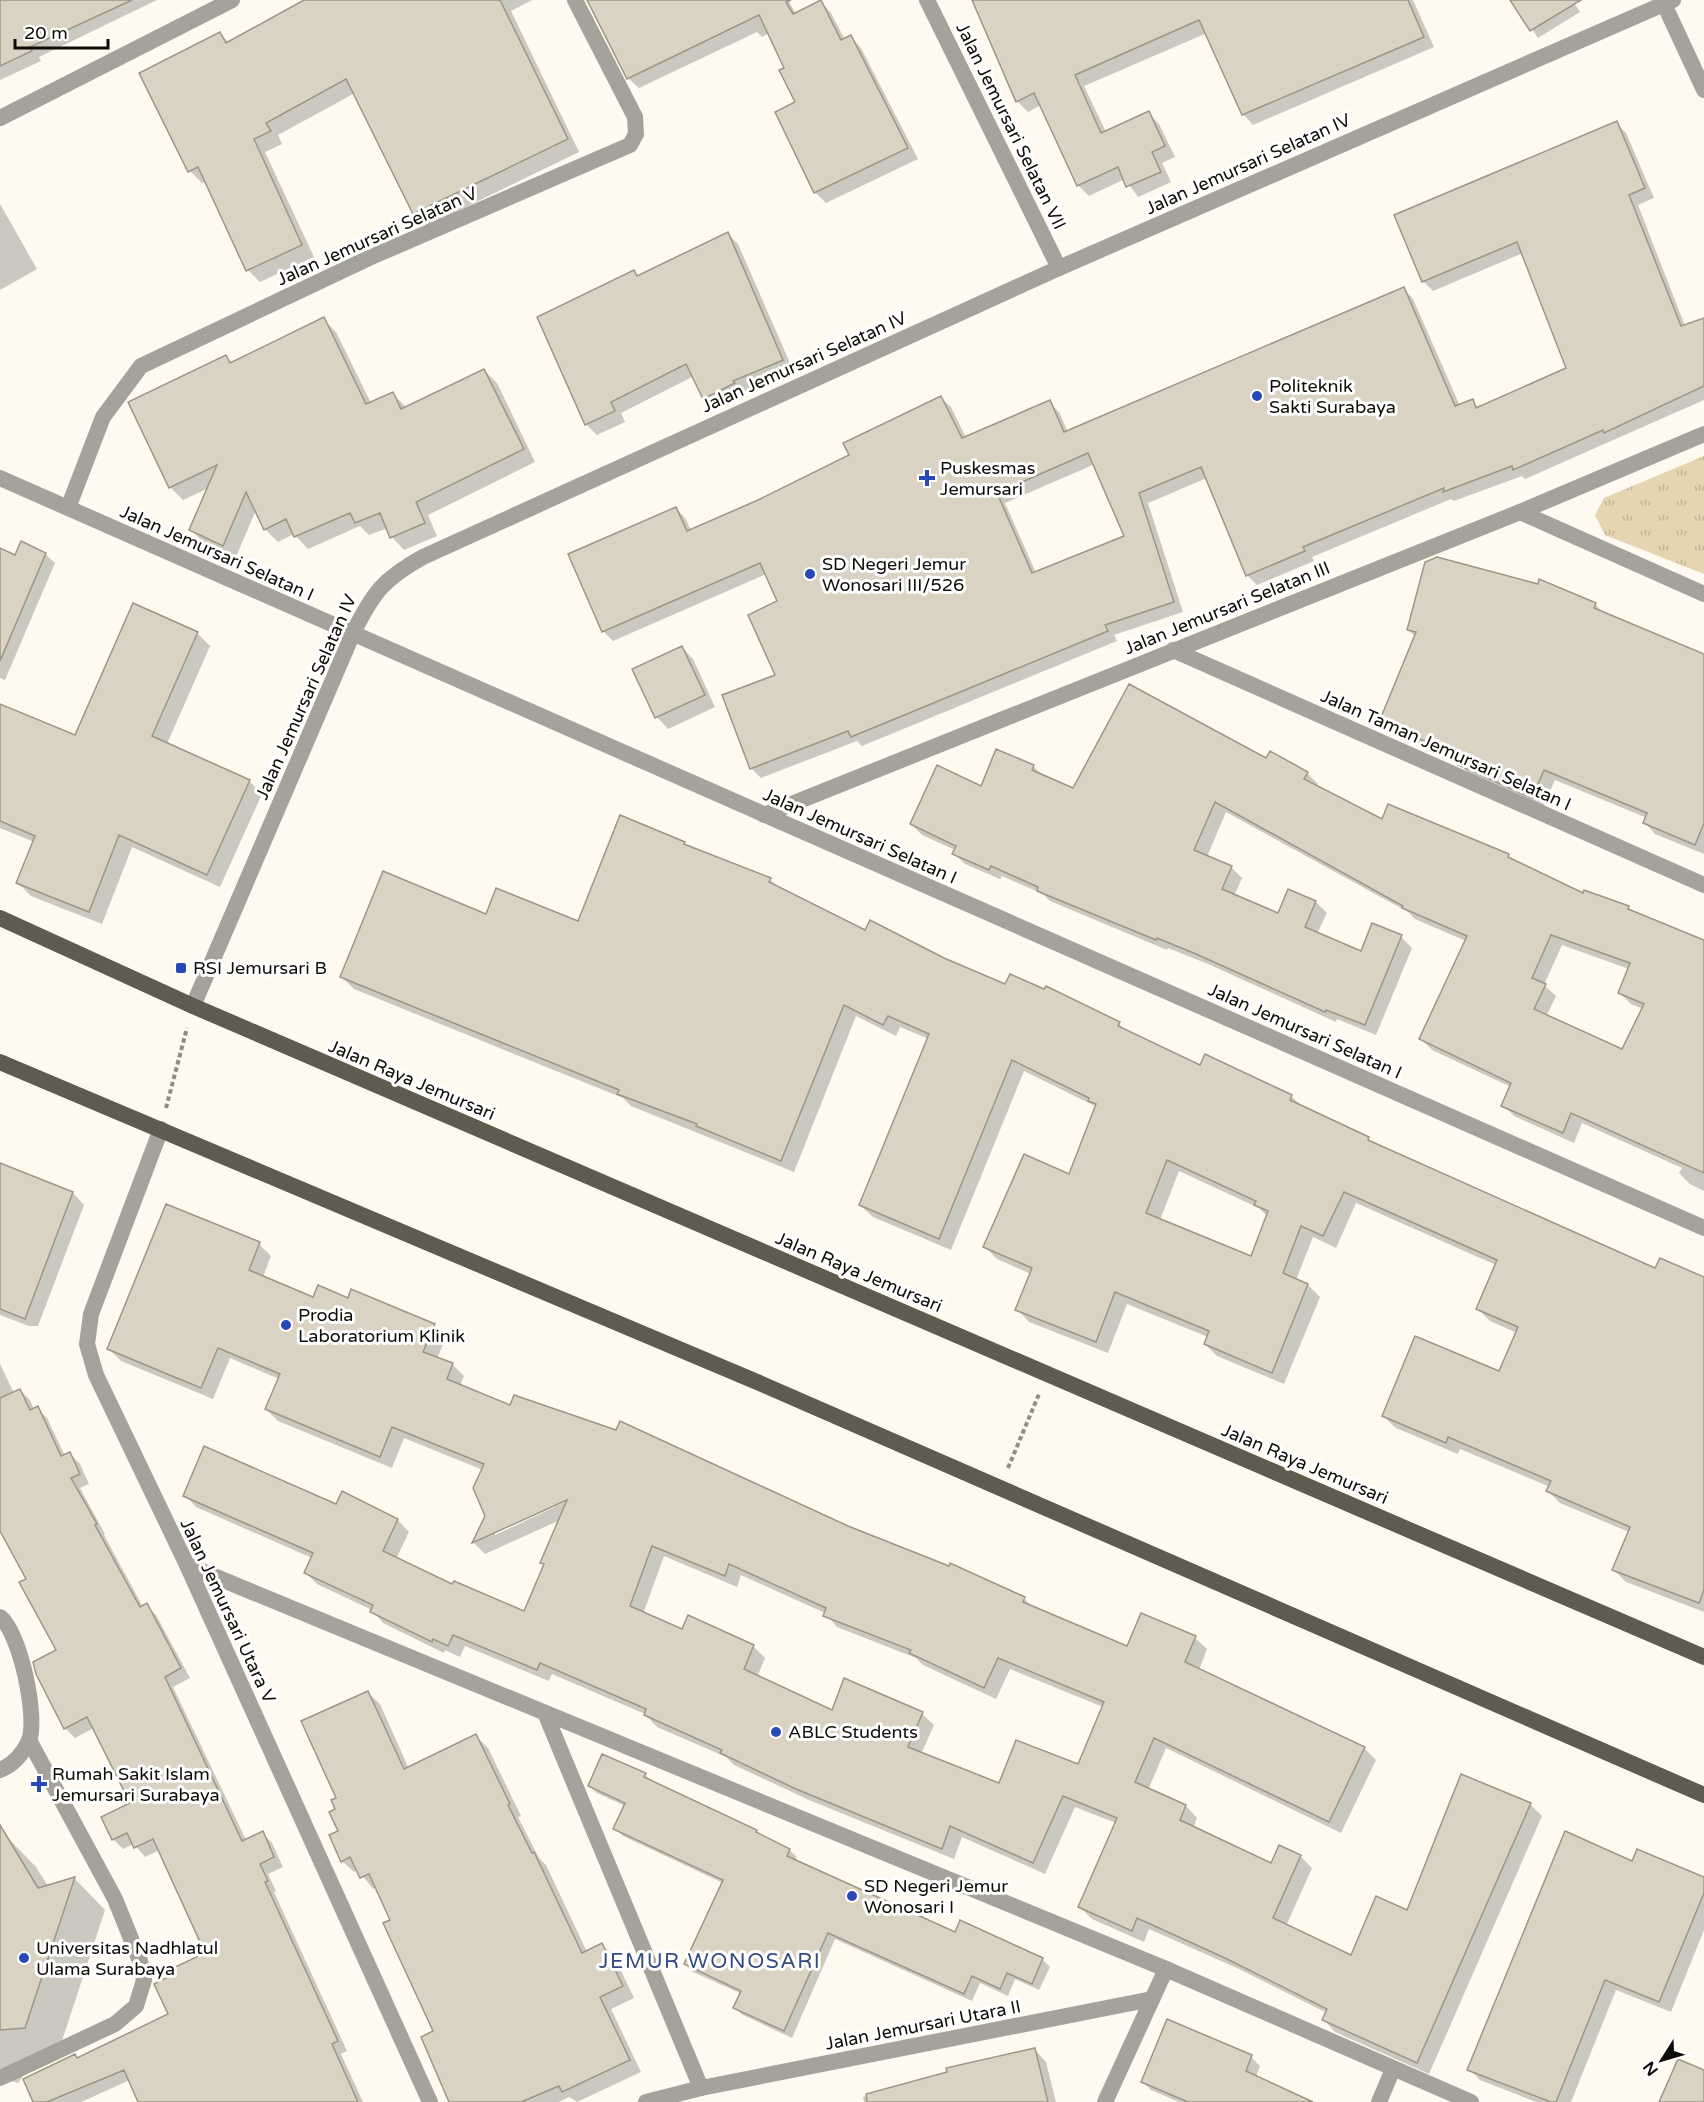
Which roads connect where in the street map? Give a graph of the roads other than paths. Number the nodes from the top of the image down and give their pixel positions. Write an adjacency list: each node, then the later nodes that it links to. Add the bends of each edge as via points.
1 (232, 0): 6 (street)
2 (574, 0): 10 (street, Jalan Jemursari Selatan V, via 635,117 636,134 630,145 369,258 141,366 103,417)
3 (927, 0): 7 (street, Jalan Jemursari Selatan VII)
4 (1669, 2): 5 (street); 7 (street, Jalan Jemursari Selatan IV)
5 (1704, 90)
6 (0, 118)
7 (1059, 268): 13 (street, Jalan Jemursari Selatan IV, via 423,557 396,572 371,597)
8 (1704, 434): 11 (street, Jalan Jemursari Selatan III)
9 (0, 478): 10 (street, Jalan Jemursari Selatan I)
10 (68, 508): 13 (street, Jalan Jemursari Selatan I)
11 (1520, 512): 12 (street); 14 (street, Jalan Jemursari Selatan III)
12 (1704, 594)
13 (353, 633): 15 (street, Jalan Jemursari Selatan I); 18 (street, Jalan Jemursari Selatan IV)
14 (1173, 650): 15 (street, Jalan Jemursari Selatan III); 16 (street, Jalan Taman Jemursari Selatan I)
15 (764, 815): 21 (street, Jalan Jemursari Selatan I)
16 (1704, 885)
17 (0, 918): 18 (main road, Jalan Raya Jemursari)
18 (193, 1006): 24 (main road, Jalan Raya Jemursari)
19 (0, 1062): 20 (main road)
20 (161, 1129): 22 (street, Jalan Jemursari Utara V, via 91,1314 87,1344 96,1375); 28 (main road, via 764,1384)
21 (1704, 1228)
22 (187, 1565): 25 (street); 34 (street, Jalan Jemursari Utara V)
23 (0, 1617): 26 (street, via 9,1626 19,1652 31,1714)
24 (1704, 1657)
25 (544, 1713): 29 (street); 33 (street)
26 (29, 1740): 27 (street, via 15,1761); 32 (street, via 115,1899 144,1980 136,2006 115,2024)
27 (0, 1770)
28 (1704, 1795)
29 (1166, 1969): 30 (street); 31 (street)
30 (1152, 1999): 33 (street, Jalan Jemursari Utara II); 36 (street)
31 (1393, 2069): 37 (street); 38 (street)
32 (0, 2078)
33 (701, 2088): 35 (street, Jalan Jemursari Utara II)
34 (430, 2102)
35 (646, 2102)
36 (1105, 2102)
37 (1379, 2102)
38 (1472, 2102)

